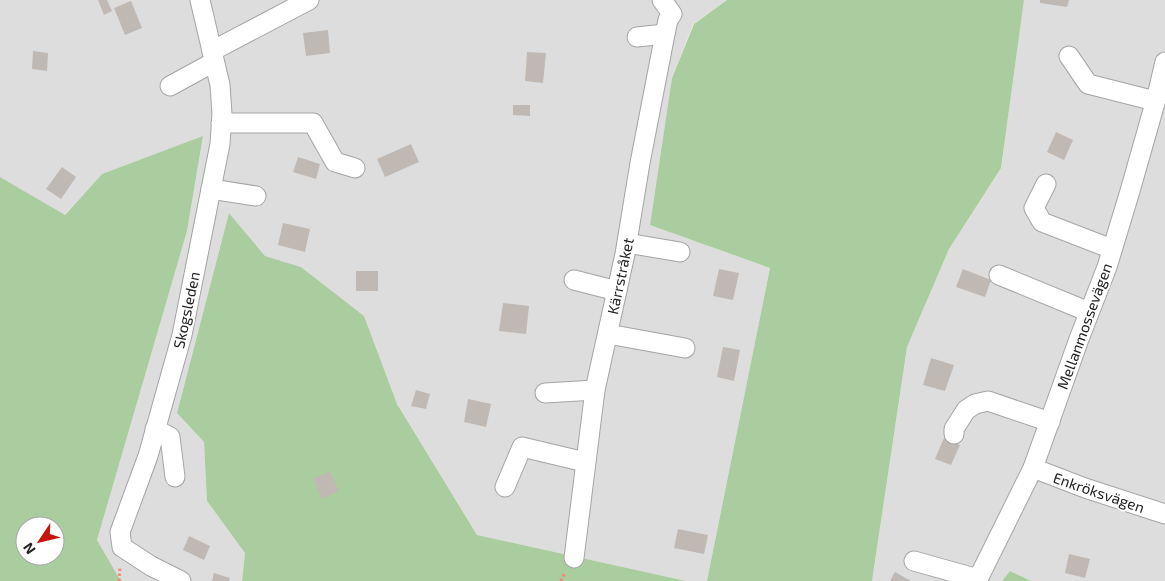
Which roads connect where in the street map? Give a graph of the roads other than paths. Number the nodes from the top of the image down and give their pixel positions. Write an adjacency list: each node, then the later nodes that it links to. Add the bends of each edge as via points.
1 (200, 0): 6 (street, Skogsleden)
2 (308, 0): 6 (street)
3 (672, 5): 4 (street, Kärrstråket)
4 (665, 34): 5 (street); 16 (street, Kärrstråket)
5 (637, 37)
6 (213, 56): 9 (street); 11 (street, Skogsleden, via 220,85)
7 (1069, 56): 10 (street, via 1088,84)
8 (1165, 65): 10 (street, Mellanmossevägen)
9 (170, 86)
10 (1155, 101): 17 (street, Mellanmossevägen)
11 (221, 123): 12 (street, via 313,123 335,162); 14 (street, Skogsleden)
12 (355, 168)
13 (1046, 184): 17 (street, via 1034,208 1042,222)
14 (211, 189): 15 (street); 28 (street, Skogsleden, via 182,335)
15 (256, 196)
16 (627, 243): 18 (street); 21 (street, Kärrstråket)
17 (1112, 249): 22 (street, Mellanmossevägen)
18 (680, 252)
19 (999, 275): 22 (street)
20 (574, 280): 21 (street)
21 (617, 291): 23 (street, Kärrstråket)
22 (1089, 312): 27 (street, Mellanmossevägen)
23 (608, 334): 24 (street); 25 (street, Kärrstråket)
24 (684, 348)
25 (595, 390): 26 (street); 30 (street, Kärrstråket)
26 (545, 393)
27 (1050, 422): 29 (street, via 988,401 966,410); 31 (street, Mellanmossevägen)
28 (155, 429): 32 (street, via 170,437); 38 (street, Skogsleden, via 120,532 122,547)
29 (954, 434)
30 (585, 462): 33 (street, via 522,446); 35 (street, Kärrstråket)
31 (1033, 468): 34 (street, Enkröksvägen); 37 (street, Mellanmossevägen)
32 (175, 477)
33 (505, 487)
34 (1165, 514)
35 (574, 558)
36 (914, 560): 37 (street)
37 (977, 580)
38 (181, 581)

